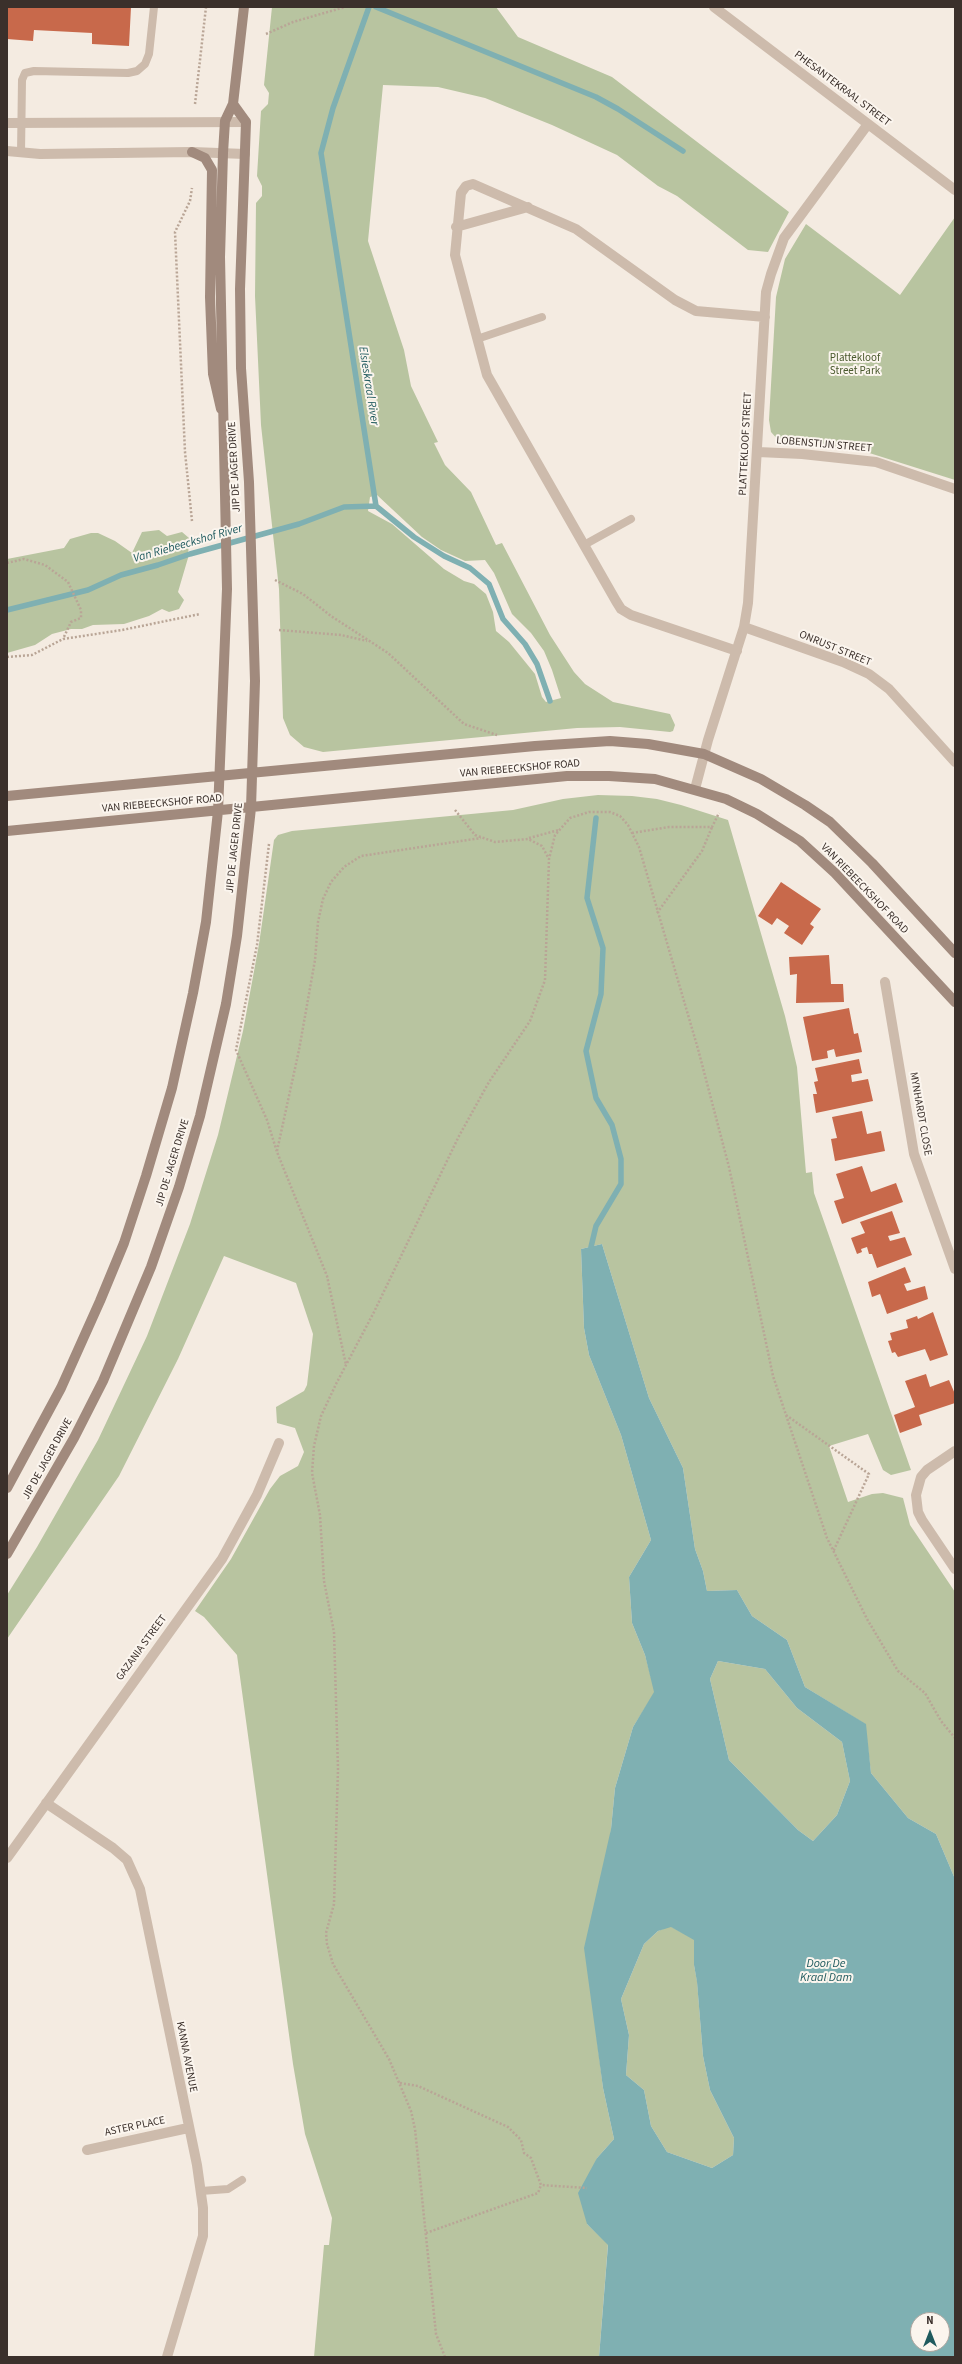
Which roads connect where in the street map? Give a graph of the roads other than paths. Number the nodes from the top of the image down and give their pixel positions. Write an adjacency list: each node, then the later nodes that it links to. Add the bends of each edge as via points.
1 (154, 7): 6 (lane, via 149,54 145,64 137,71 25,73 22,80)
2 (244, 7): 4 (main road, JIP DE JAGER DRIVE)
3 (714, 7): 9 (street, PHESANTEKRAAL STREET)
4 (233, 104): 5 (main road, JIP DE JAGER DRIVE); 7 (main road)
5 (225, 121): 6 (street); 7 (street); 13 (main road, JIP DE JAGER DRIVE)
6 (22, 122): 8 (street); 12 (lane)
7 (246, 122): 14 (main road, JIP DE JAGER DRIVE)
8 (7, 123)
9 (868, 124): 15 (street, PHESANTEKRAAL STREET); 19 (street, PLATTEKLOOF STREET, via 784,238 766,292)
10 (7, 151): 12 (street)
11 (192, 152): 12 (street); 13 (street); 21 (main road, via 205,158 212,170 209,281 213,374)
12 (22, 153)
13 (223, 153): 14 (street); 21 (main road, JIP DE JAGER DRIVE, via 220,257)
14 (245, 154): 30 (main road, JIP DE JAGER DRIVE, via 240,289 241,368 253,581)
15 (955, 190)
16 (528, 207): 17 (street); 17 (street, via 469,184 464,187 459,198); 19 (street, via 576,229 689,308 716,314)
17 (456, 227): 20 (street, via 456,265)
18 (542, 316): 20 (lane)
19 (765, 316): 22 (street, PLATTEKLOOF STREET)
20 (477, 339): 25 (street, via 491,384)
21 (225, 424): 31 (main road, JIP DE JAGER DRIVE, via 227,589)
22 (758, 452): 23 (street, LOBENSTIJN STREET, via 876,462); 26 (street, PLATTEKLOOF STREET)
23 (955, 489)
24 (631, 519): 25 (lane)
25 (584, 545): 27 (street, via 616,601 626,613)
26 (744, 627): 27 (street, PLATTEKLOOF STREET); 29 (street, ONRUST STREET, via 843,662 869,674 889,689)
27 (737, 651): 28 (street, PLATTEKLOOF STREET)
28 (704, 754): 30 (main road, VAN RIEBEECKSHOF ROAD, via 648,744 610,741); 32 (street, PLATTEKLOOF STREET); 37 (main road, VAN RIEBEECKSHOF ROAD, via 779,788 830,822 872,863)
29 (955, 762)
30 (253, 772): 31 (main road, VAN RIEBEECKSHOF ROAD); 34 (main road, JIP DE JAGER DRIVE)
31 (220, 776): 33 (main road, VAN RIEBEECKSHOF ROAD); 35 (main road, JIP DE JAGER DRIVE)
32 (695, 789): 34 (main road, VAN RIEBEECKSHOF ROAD, via 655,779 567,776); 39 (main road, VAN RIEBEECKSHOF ROAD, via 742,806 800,841 835,873)
33 (7, 796)
34 (251, 808): 35 (main road, VAN RIEBEECKSHOF ROAD); 44 (main road, JIP DE JAGER DRIVE, via 243,892 226,1004 200,1116 179,1187 150,1267 103,1381 74,1438)
35 (218, 811): 36 (main road, VAN RIEBEECKSHOF ROAD); 43 (main road, JIP DE JAGER DRIVE, via 206,922 194,993 172,1088 146,1176 112,1272 83,1342)
36 (7, 831)
37 (955, 953)
38 (885, 982): 40 (street, MYNHARDT CLOSE, via 914,1154)
39 (955, 1002)
40 (955, 1269)
41 (279, 1443): 46 (street, GAZANIA STREET, via 257,1495 222,1558)
42 (955, 1451): 45 (street, via 927,1470 916,1495 918,1512 922,1520)
43 (7, 1488)
44 (7, 1554)
45 (955, 1569)
46 (46, 1803): 47 (street, GAZANIA STREET); 48 (street, KANNA AVENUE, via 114,1848 128,1860 135,1873)
47 (7, 1858)
48 (188, 2128): 49 (street, ASTER PLACE); 51 (street, KANNA AVENUE)
49 (87, 2150)
50 (242, 2180): 51 (lane, via 228,2189)
51 (201, 2191): 52 (street, KANNA AVENUE, via 203,2236)
52 (167, 2357)

